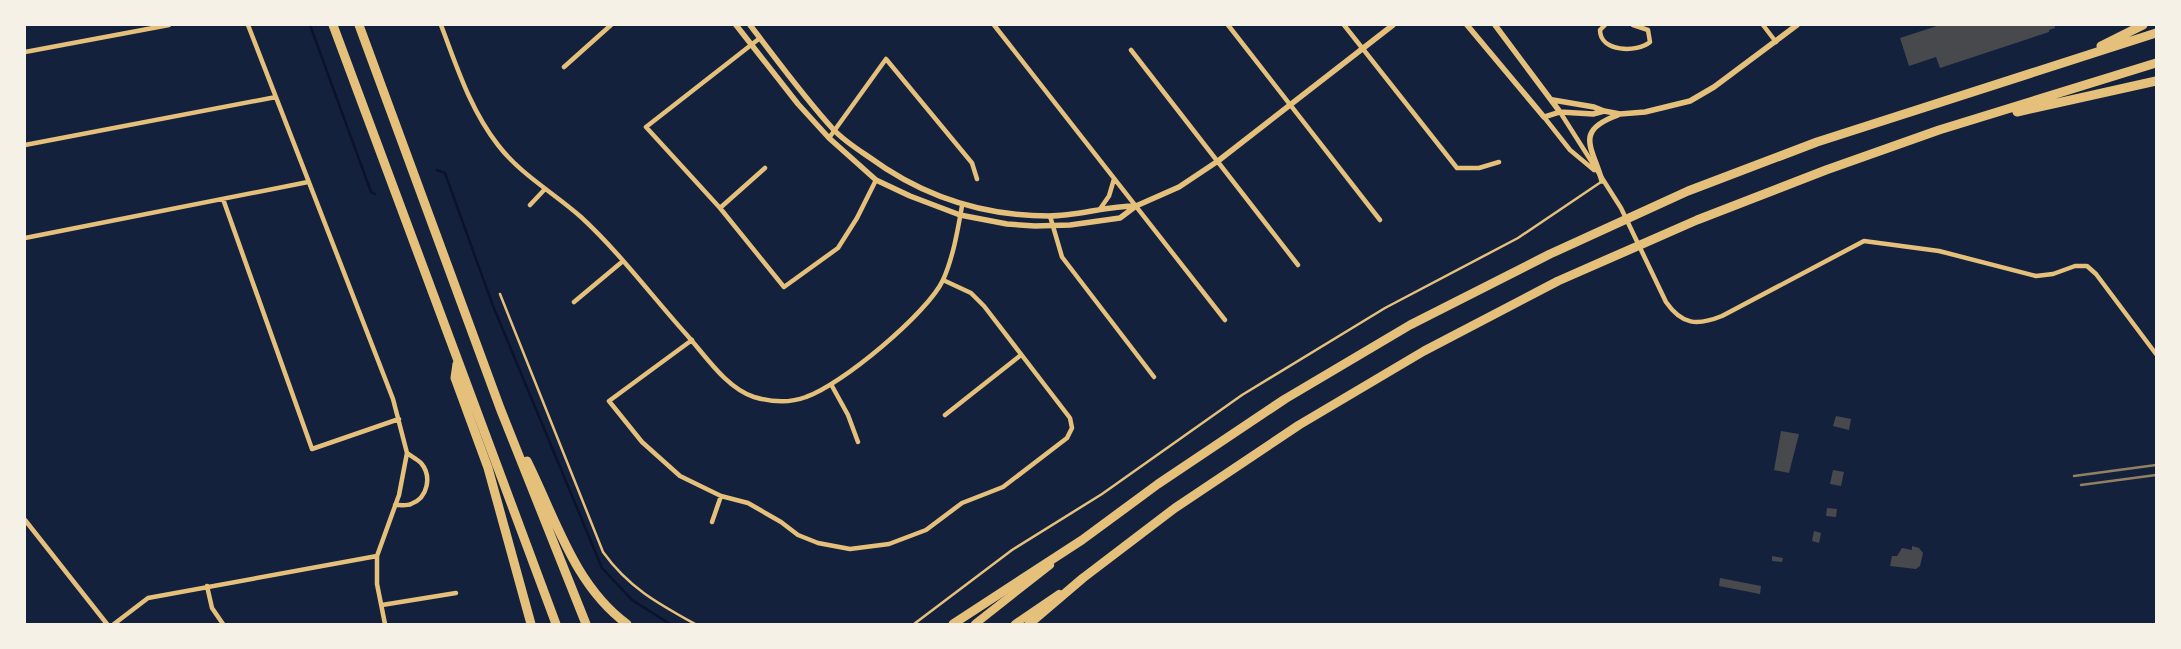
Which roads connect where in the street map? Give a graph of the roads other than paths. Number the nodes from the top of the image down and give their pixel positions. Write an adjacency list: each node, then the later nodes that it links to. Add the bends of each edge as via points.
1 (169, 25): 27 (street)
2 (248, 25): 32 (street)
3 (333, 25): 73 (highway)
4 (359, 25): 76 (highway)
5 (441, 25): 52 (street, via 468,98 499,146)
6 (611, 25): 30 (street)
7 (736, 25): 24 (street)
8 (750, 25): 22 (street)
9 (994, 25): 48 (street)
10 (1228, 25): 34 (street)
11 (1344, 25): 25 (street)
12 (1393, 25): 25 (street)
13 (1467, 25): 38 (street)
14 (1495, 25): 33 (street)
15 (1605, 25): 16 (street, via 1600,30 1600,37 1606,44 1636,49 1650,42 1648,30)
16 (1633, 25)
17 (1763, 25): 23 (street)
18 (1797, 25): 23 (street)
19 (1803, 25): 23 (street)
20 (2143, 25): 28 (highway)
21 (2156, 33): 28 (highway)
22 (760, 38): 24 (street); 39 (street)
23 (1776, 42): 37 (street, via 1690,101 1661,110)
24 (752, 44): 41 (street); 57 (street, via 646,127)
25 (1363, 49): 34 (street); 44 (street, via 1457,168 1479,168)
26 (1131, 50): 43 (street)
27 (25, 52)
28 (2083, 56): 85 (highway, via 1809,145 1688,191 1550,254 1410,325 1293,394 1158,484)
29 (2156, 63): 40 (highway)
30 (564, 67)
31 (2156, 80): 40 (highway)
32 (276, 97): 42 (street); 51 (street)
33 (1552, 99): 35 (street); 36 (street)
34 (1290, 105): 43 (street); 61 (street)
35 (1604, 111): 36 (street, via 1594,114); 37 (street)
36 (1560, 112): 38 (street); 46 (street)
37 (1620, 114): 50 (street, via 1597,124 1590,135)
38 (1544, 117): 46 (street, via 1570,150)
39 (834, 130): 41 (street); 47 (street, via 886,59 972,163); 55 (street, via 904,181)
40 (1939, 130): 87 (highway, via 1697,220 1576,273 1485,318 1361,386 1275,440 1175,508)
41 (829, 138): 49 (street)
42 (25, 145)
43 (1218, 161): 56 (street, via 1179,187); 65 (street)
44 (1499, 162)
45 (765, 168): 57 (street)
46 (1594, 170): 50 (street)
47 (977, 179)
48 (1114, 179): 56 (street); 58 (street, via 1109,196)
49 (876, 180): 57 (street, via 838,248 784,287); 59 (street)
50 (1602, 181): 71 (street, via 1621,208 1674,313 1684,320 1696,323 1722,316 1864,241 1939,251 2036,276 2087,266); 100 (lane, via 1518,238 1385,308 1242,395 1102,494 1012,550)
51 (308, 182): 53 (street); 78 (street)
52 (545, 189): 54 (street); 64 (street, via 580,216)
53 (223, 199): 63 (street); 78 (street, via 312,450)
54 (530, 205)
55 (962, 206): 59 (street); 60 (street)
56 (1136, 206): 58 (street); 62 (street, via 1120,218); 69 (street)
57 (720, 208)
58 (1100, 209): 60 (street)
59 (960, 215): 62 (street, via 1007,224); 66 (street)
60 (1050, 216): 62 (street)
61 (1380, 220)
62 (1051, 225): 74 (street, via 1062,257)
63 (25, 238)
64 (624, 261): 68 (street); 70 (street)
65 (1298, 265)
66 (943, 280): 72 (street, via 971,293); 75 (street, via 905,327)
67 (500, 294): 99 (lane, via 603,552 623,577 643,594)
68 (574, 302)
69 (1225, 320)
70 (692, 340): 75 (street, via 727,379 752,396 783,402 806,398); 81 (street, via 609,401 642,442 680,476)
71 (2156, 354)
72 (1021, 355): 77 (street); 81 (street, via 1070,418 1070,433 1003,487 962,503 926,530 889,544 850,549 818,543 798,535 748,503)
73 (457, 361): 95 (highway, via 455,378 488,468); 96 (highway)
74 (1154, 377)
75 (832, 386): 79 (street)
76 (500, 408): 97 (highway); 98 (highway, via 580,574 596,596)
77 (944, 415)
78 (399, 419): 80 (street)
79 (858, 442)
80 (407, 454): 82 (street); 82 (street, via 420,463 427,475 427,485 423,496 411,504)
81 (721, 496): 84 (street)
82 (395, 506): 86 (street)
83 (25, 520): 91 (street)
84 (712, 522)
85 (1082, 540): 101 (highway); 102 (highway)
86 (377, 556): 88 (street); 90 (street, via 377,584)
87 (1083, 578): 103 (highway); 104 (highway)
88 (208, 586): 92 (street, via 148,598); 93 (street, via 212,608)
89 (456, 593): 90 (street)
90 (382, 605): 94 (street)
91 (107, 624)
92 (114, 624)
93 (223, 624)
94 (385, 624)
95 (531, 624)
96 (556, 624)
97 (586, 624)
98 (628, 624)
99 (695, 624)
100 (914, 624)
101 (953, 624)
102 (975, 624)
103 (1015, 624)
104 (1029, 624)

